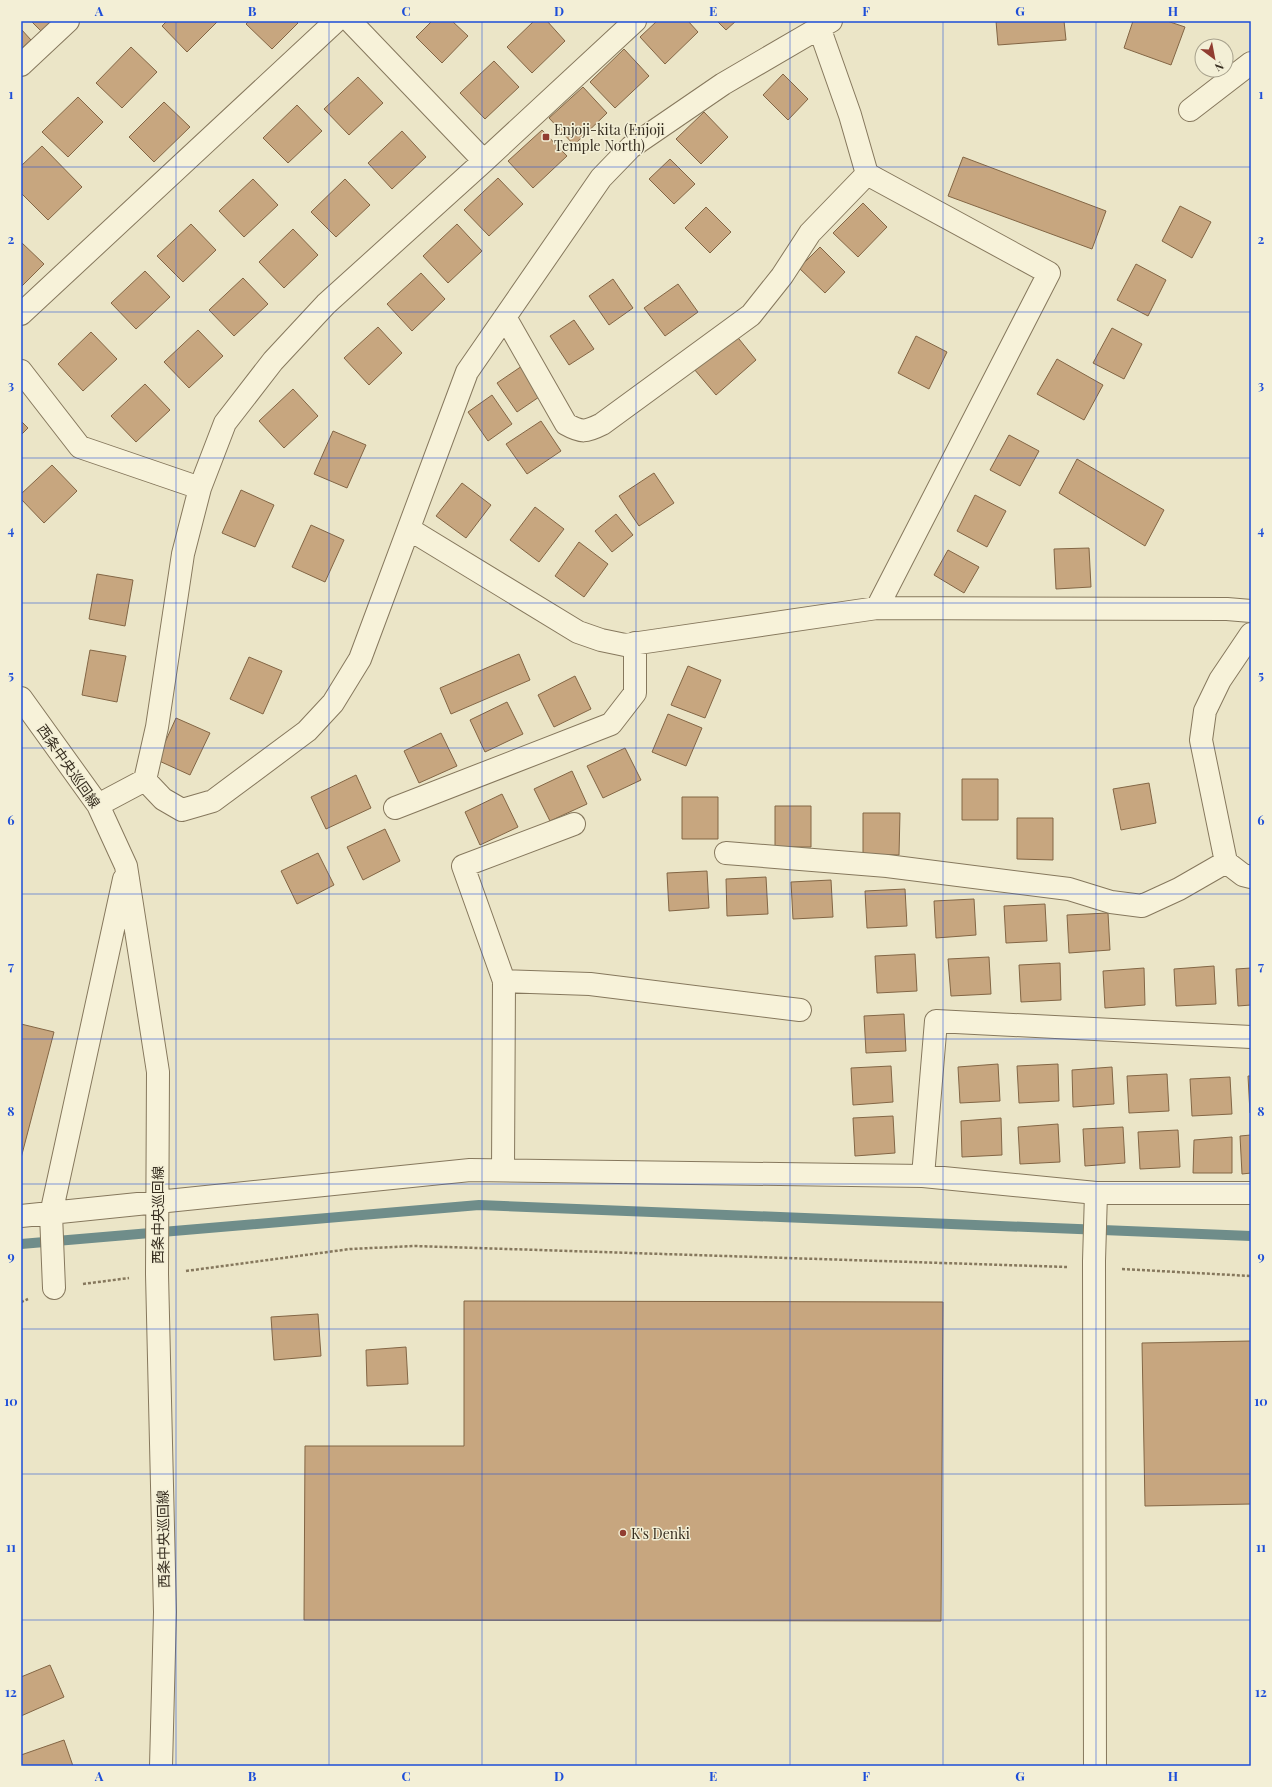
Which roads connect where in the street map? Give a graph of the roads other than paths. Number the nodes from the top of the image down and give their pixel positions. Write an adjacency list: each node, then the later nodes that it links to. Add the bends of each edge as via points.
1 (68, 21): 7 (street)
2 (336, 21): 11 (street)
3 (350, 21): 9 (street)
4 (635, 21): 9 (street)
5 (825, 24): 10 (street); 12 (street, via 723,84 631,147 601,178)
6 (1251, 62): 8 (street)
7 (21, 65)
8 (1190, 110)
9 (484, 162): 14 (street, via 326,304 273,361 225,423)
10 (867, 174): 12 (street, via 810,233 752,315 602,424 588,431 578,431 566,424); 16 (street, via 1049,273)
11 (21, 314)
12 (506, 317): 15 (street, via 468,372)
13 (21, 371): 14 (street, via 80,447)
14 (200, 488): 21 (street, via 183,554 157,727)
15 (409, 529): 19 (street, via 578,632 625,645); 21 (street, via 360,659 333,704 307,731 213,801 182,810 163,799)
16 (877, 608): 17 (street); 19 (street)
17 (1251, 611)
18 (1251, 634): 26 (street, via 1220,680 1205,711 1201,740)
19 (635, 643): 23 (street, via 635,693 611,724)
20 (21, 698): 22 (street, 西条中央巡回線)
21 (146, 780): 22 (street)
22 (98, 805): 27 (street, 西条中央巡回線)
23 (395, 808)
24 (574, 824): 29 (street, via 463,866)
25 (726, 853): 26 (street, via 887,866 1069,889 1111,902 1142,906 1179,889)
26 (1226, 862): 28 (street, via 1243,875)
27 (126, 866): 36 (street, 西条中央巡回線, via 158,1072); 37 (street)
28 (1251, 877)
29 (504, 982): 30 (street, via 590,984); 32 (street)
30 (800, 1010)
31 (1251, 1038): 33 (street, via 936,1021)
32 (503, 1170): 33 (street); 36 (street, via 470,1170)
33 (922, 1176): 35 (street)
34 (1251, 1193): 35 (street)
35 (1096, 1201): 41 (street)
36 (157, 1203): 37 (street); 40 (street, 西条中央巡回線, via 165,1612)
37 (51, 1214): 38 (street); 39 (street)
38 (21, 1216)
39 (54, 1288)
40 (161, 1766)
41 (1096, 1766)

